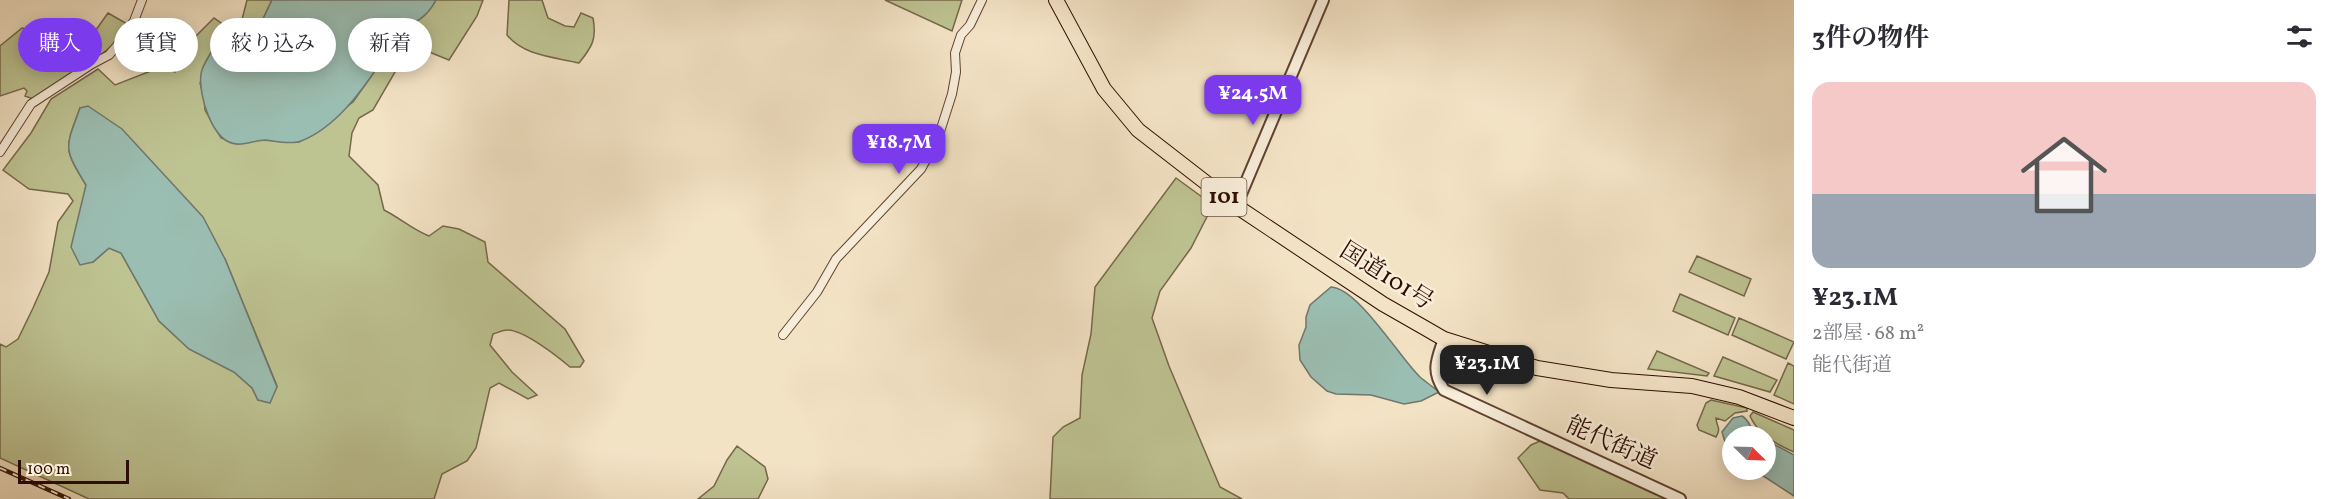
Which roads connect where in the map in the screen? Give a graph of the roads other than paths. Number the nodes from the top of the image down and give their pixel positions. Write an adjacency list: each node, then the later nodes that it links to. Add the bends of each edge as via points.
1 (142, 0): 5 (street, via 134,21 109,55 32,104)
2 (982, 0): 7 (street, via 955,53 952,94 938,138 921,169 836,260)
3 (1056, 0): 6 (highway, 国道101号 / 101, via 1104,89 1124,115)
4 (1323, 0): 6 (street)
5 (0, 152)
6 (1236, 206): 8 (highway, 国道101号 / 101, via 1383,304)
7 (783, 335)
8 (1444, 339): 9 (highway, 国道101号 / 101, via 1537,368 1611,380 1692,386 1739,397); 10 (street, 能代街道, via 1436,362 1436,378 1444,390)
9 (1794, 418)
10 (1680, 499)

